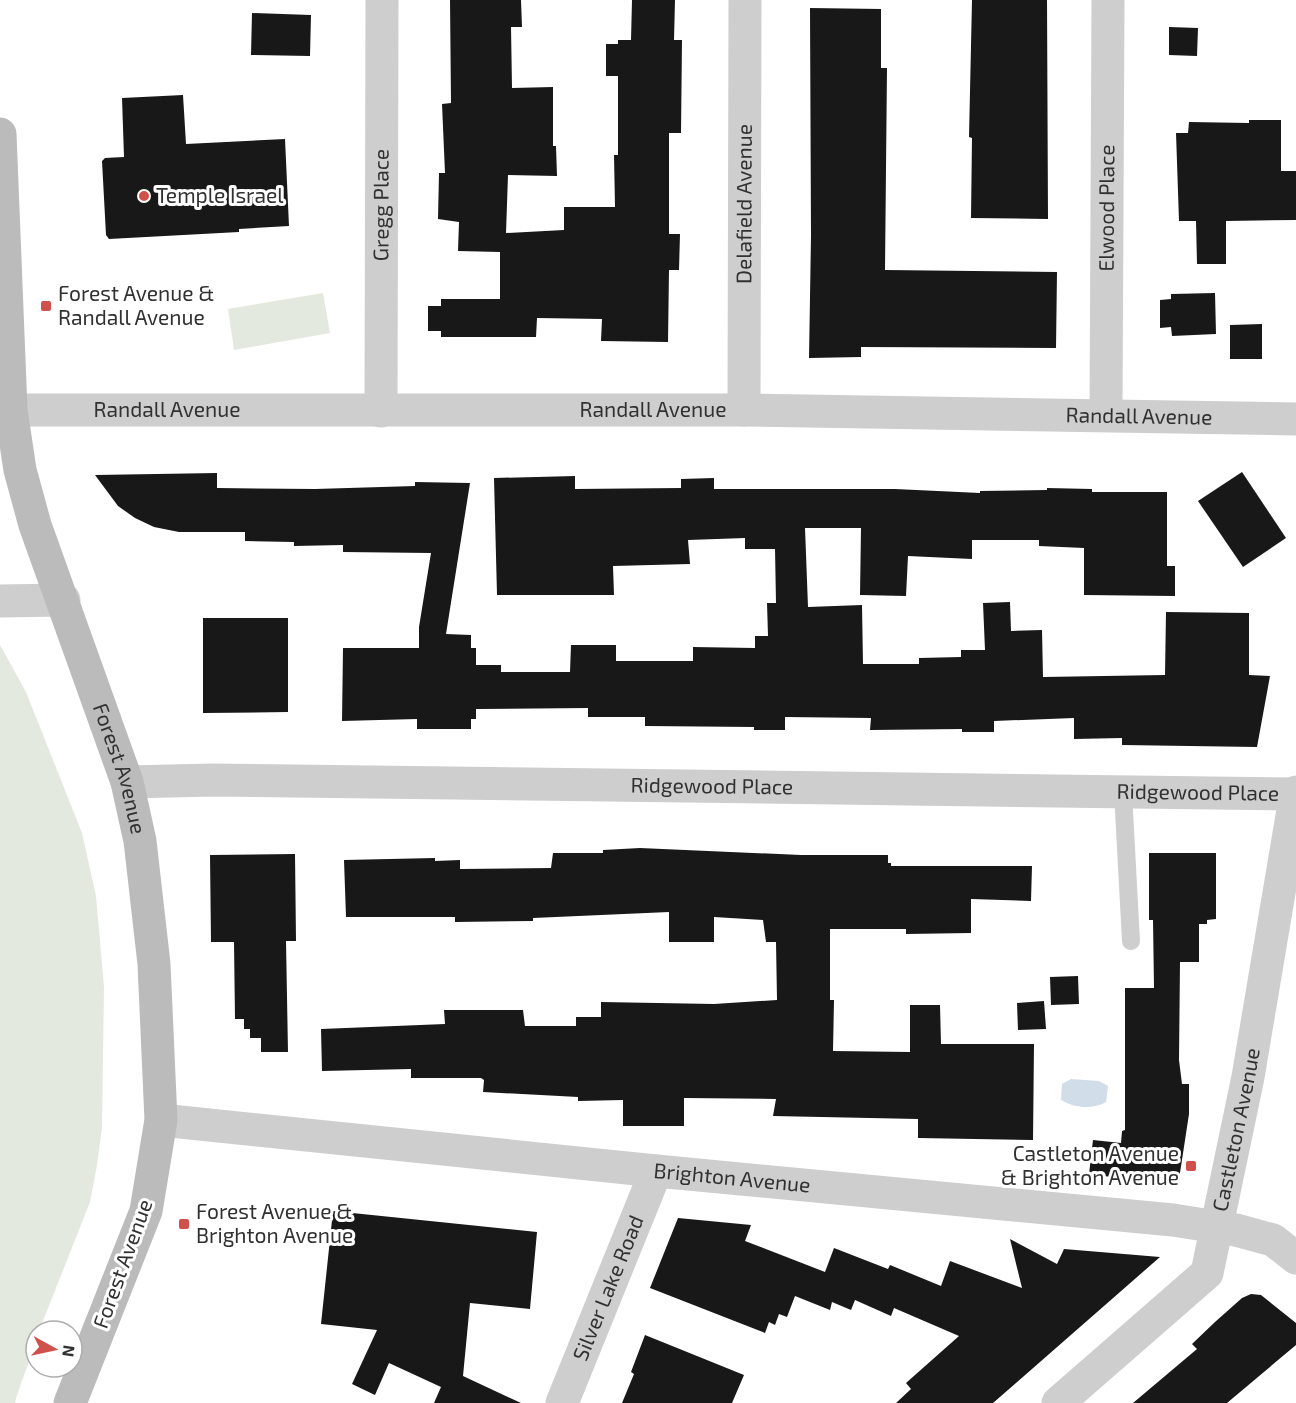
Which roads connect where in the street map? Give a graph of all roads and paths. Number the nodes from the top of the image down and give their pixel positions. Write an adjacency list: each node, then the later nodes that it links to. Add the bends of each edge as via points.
1 (382, 0): 7 (street, Gregg Place)
2 (745, 0): 6 (street, Delafield Avenue)
3 (1108, 0): 8 (street, Elwood Place)
4 (0, 147): 5 (main road, Forest Avenue)
5 (11, 410): 7 (street, Randall Avenue); 10 (main road, Forest Avenue, via 20,470 35,525)
6 (744, 410): 7 (street, Randall Avenue); 8 (street, Randall Avenue)
7 (381, 411)
8 (1106, 415): 9 (street, Randall Avenue)
9 (1296, 419)
10 (64, 600): 11 (street); 12 (main road, Forest Avenue)
11 (0, 601)
12 (127, 782): 13 (street, Ridgewood Place); 16 (main road, Forest Avenue, via 140,841 154,964)
13 (1123, 792): 14 (street, Ridgewood Place); 15 (lane)
14 (1296, 793): 18 (street, Castleton Avenue)
15 (1131, 941)
16 (161, 1120): 17 (street, Brighton Avenue); 20 (main road, Forest Avenue, via 146,1211)
17 (656, 1171): 18 (street, Brighton Avenue); 21 (street, Silver Lake Road)
18 (1218, 1227): 19 (street, Brighton Avenue, via 1273,1240); 22 (street, Castleton Avenue, via 1207,1272)
19 (1296, 1258)
20 (70, 1403)
21 (562, 1403)
22 (1058, 1403)

